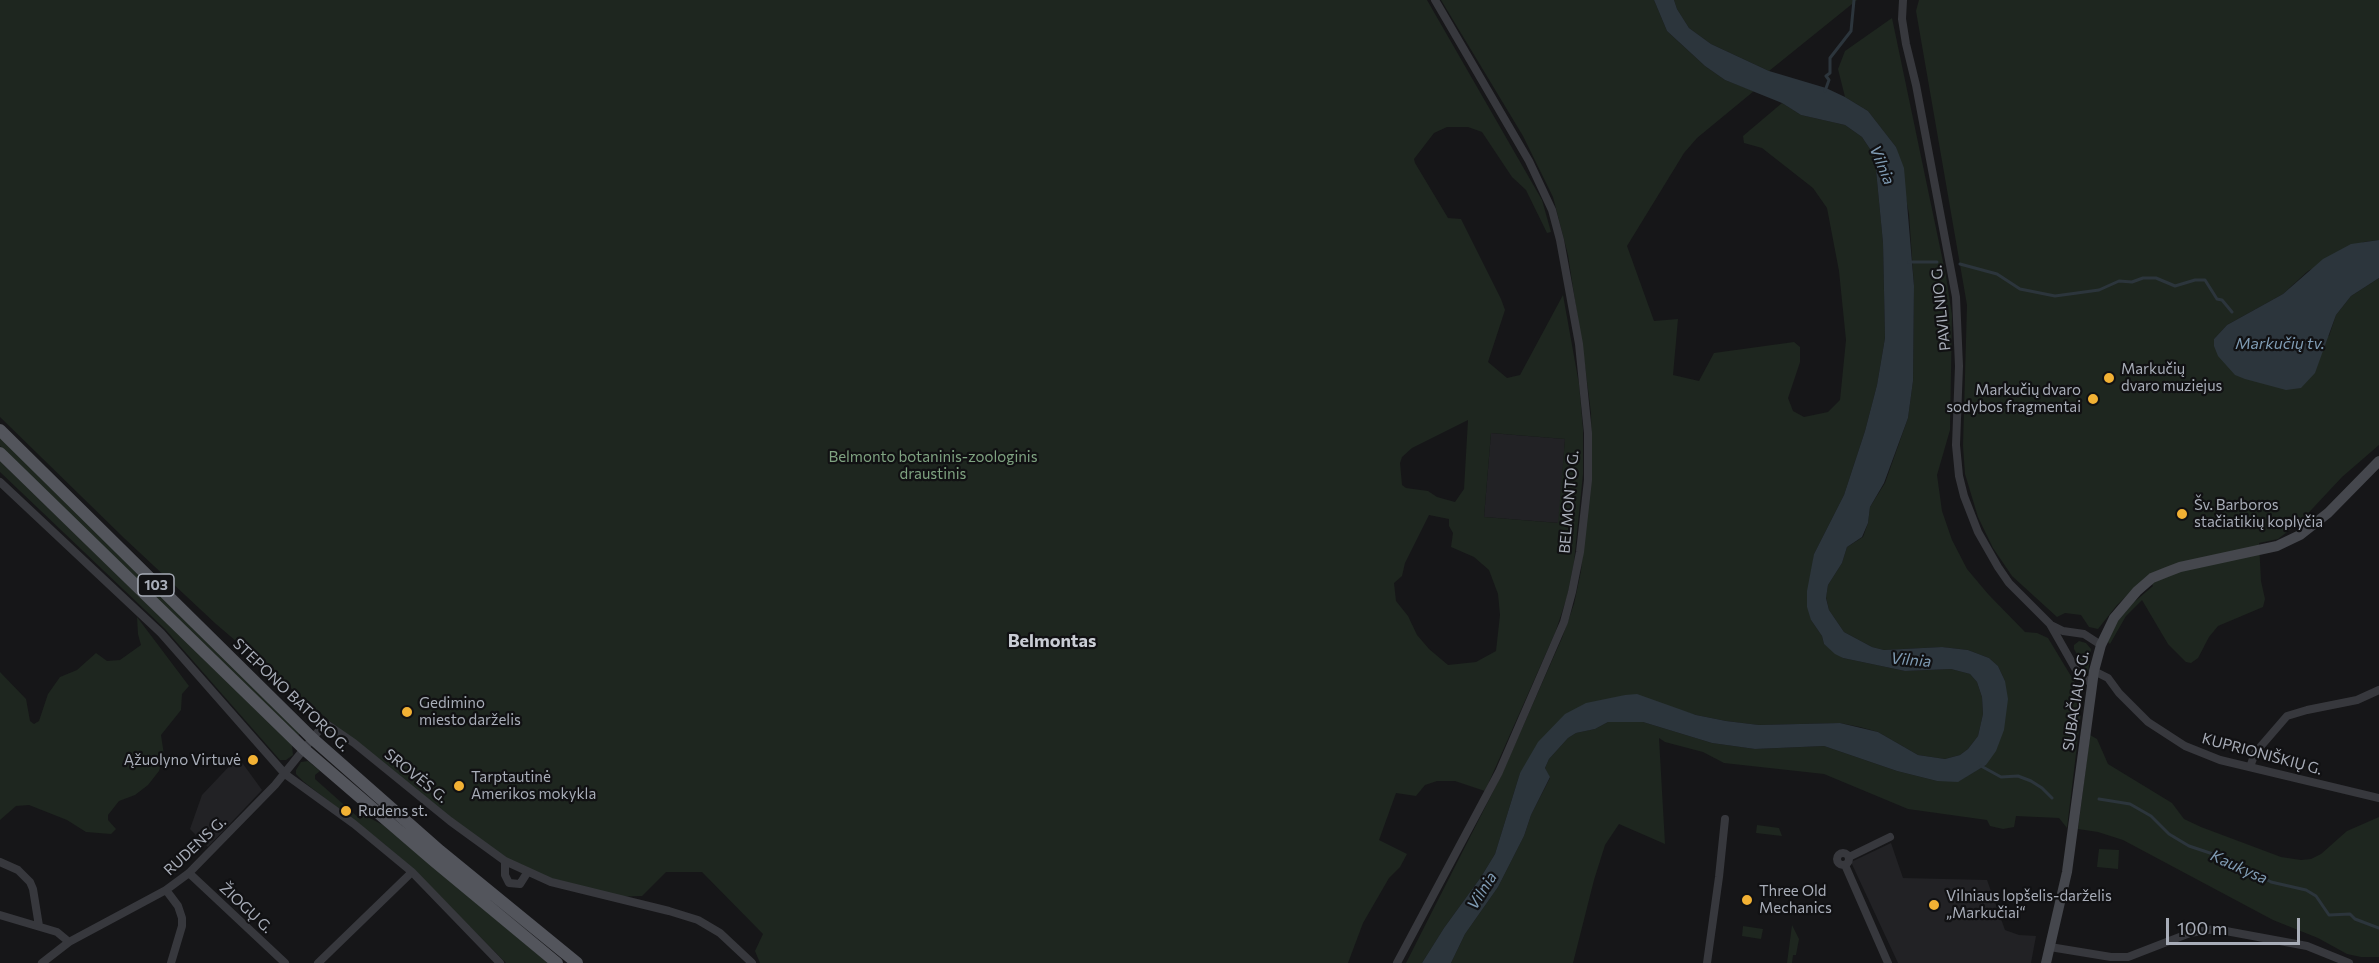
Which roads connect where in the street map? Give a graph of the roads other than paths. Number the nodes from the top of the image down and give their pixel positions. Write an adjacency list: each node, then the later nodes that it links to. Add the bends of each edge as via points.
1 (1435, 0): 39 (street, BELMONTO G., via 1529,160 1552,210 1579,344 1588,434 1588,480 1580,552 1564,622 1499,772)
2 (1903, 0): 7 (street, PAVILNIO G., via 1906,44 1956,297 1959,476 1969,513 1986,549 2010,583)
3 (0, 430): 14 (main road, STEPONO BATORO G. / 103)
4 (0, 453): 15 (main road, STEPONO BATORO G. / 103)
5 (2379, 461): 10 (street, SUBAČIAUS G., via 2313,526 2289,541 2180,567 2152,578 2114,618)
6 (0, 482): 17 (street, via 161,633)
7 (2050, 624): 8 (street, PAVILNIO G.); 9 (street, PAVILNIO G.)
8 (2070, 632): 9 (street); 10 (street, PAVILNIO G., via 2084,634)
9 (2064, 645): 12 (street, PAVILNIO G., via 2081,677)
10 (2101, 645): 11 (street, SUBAČIAUS G.)
11 (2094, 671): 12 (street, SUBAČIAUS G.); 16 (street, KUPRIONIŠKIŲ G., via 2108,678 2148,722 2185,746)
12 (2092, 683): 30 (street, SUBAČIAUS G., via 2067,872)
13 (2379, 690): 16 (street, via 2357,700 2288,716 2255,753)
14 (313, 739): 15 (street, RUDENS G.); 21 (street, SROVĖS G., via 325,723 330,725); 37 (main road, STEPONO BATORO G. / 103, via 440,851)
15 (305, 750): 17 (street, RUDENS G.); 36 (main road, STEPONO BATORO G. / 103)
16 (2250, 767): 18 (street, KUPRIONIŠKIŲ G.)
17 (285, 774): 23 (street); 24 (street, RUDENS G.)
18 (2379, 798)
19 (1725, 819): 40 (street)
20 (1890, 837): 41 (street, via 1849,857 1845,865)
21 (505, 861): 25 (street, SROVĖS G.); 25 (street, SROVĖS G., via 509,883 520,884)
22 (0, 862): 28 (street, via 18,870 30,882)
23 (412, 872): 34 (street); 35 (street)
24 (189, 873): 26 (street, RUDENS G.); 33 (street, ŽIOGŲ G.)
25 (527, 873): 38 (street, SROVĖS G., via 698,920 720,933)
26 (166, 890): 29 (street, RUDENS G.); 32 (street, via 182,918)
27 (0, 915): 28 (street)
28 (39, 926): 29 (street, via 57,932)
29 (69, 942): 31 (street, RUDENS G.)
30 (2050, 947): 42 (street, SUBAČIAUS G.); 43 (street, via 2128,957 2190,933 2215,929 2307,946)
31 (42, 963)
32 (171, 963)
33 (285, 963)
34 (318, 963)
35 (500, 963)
36 (557, 963)
37 (577, 963)
38 (752, 963)
39 (1397, 963)
40 (1707, 963)
41 (1888, 963)
42 (2046, 963)
43 (2349, 963)

